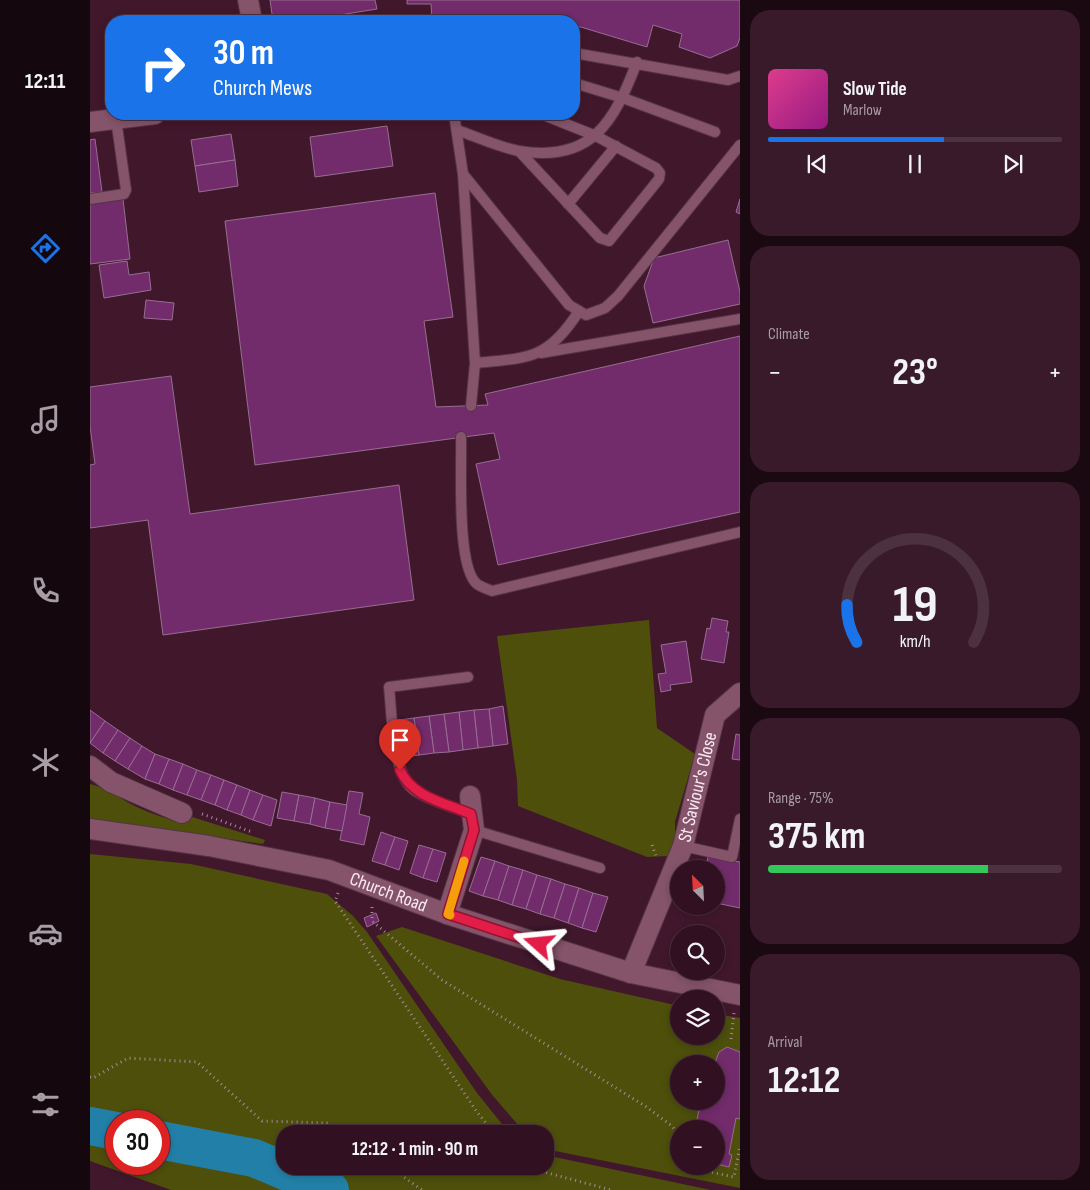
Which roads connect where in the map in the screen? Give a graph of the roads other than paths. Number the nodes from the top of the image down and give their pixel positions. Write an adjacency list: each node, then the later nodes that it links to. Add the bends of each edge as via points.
1 (248, 0): 2 (street)
2 (251, 15)
3 (580, 53): 4 (lane)
4 (637, 62): 5 (lane, via 728,80); 7 (lane)
5 (740, 76)
6 (580, 85): 7 (lane)
7 (623, 98): 14 (lane); 15 (lane)
8 (107, 120): 12 (street)
9 (116, 120): 20 (lane, via 126,190 124,194)
10 (455, 120): 13 (lane)
11 (555, 120): 15 (lane)
12 (90, 122)
13 (457, 130): 18 (lane); 19 (lane)
14 (715, 132)
15 (596, 136): 17 (lane); 18 (lane, via 558,153)
16 (740, 145): 22 (lane, via 618,296 605,308 586,315)
17 (616, 146): 21 (lane); 21 (lane, via 656,168 660,174 615,235 609,240 600,238)
18 (519, 151): 21 (lane)
19 (463, 174): 22 (lane, via 569,305); 25 (lane)
20 (90, 199)
21 (568, 204)
22 (578, 311): 24 (lane, via 565,332)
23 (740, 319): 24 (lane)
24 (541, 353): 25 (lane)
25 (475, 363): 26 (lane)
26 (471, 406)
27 (461, 436): 28 (lane, via 463,548 470,575 478,585 492,590)
28 (740, 532)
29 (468, 677): 33 (lane, via 389,687 400,770 408,784 416,791)
30 (740, 692): 36 (street, St Saviour's Close, via 715,715)
31 (90, 766): 32 (street, via 111,782)
32 (182, 813)
33 (472, 813): 37 (lane); 38 (street)
34 (740, 819): 36 (lane, via 732,857)
35 (90, 829): 38 (street, Church Road, via 209,846 329,870)
36 (683, 846): 39 (street, St Saviour's Close)
37 (600, 868)
38 (448, 914): 39 (street, Church Road)
39 (631, 973): 40 (street, Church Road)
40 (739, 995)

